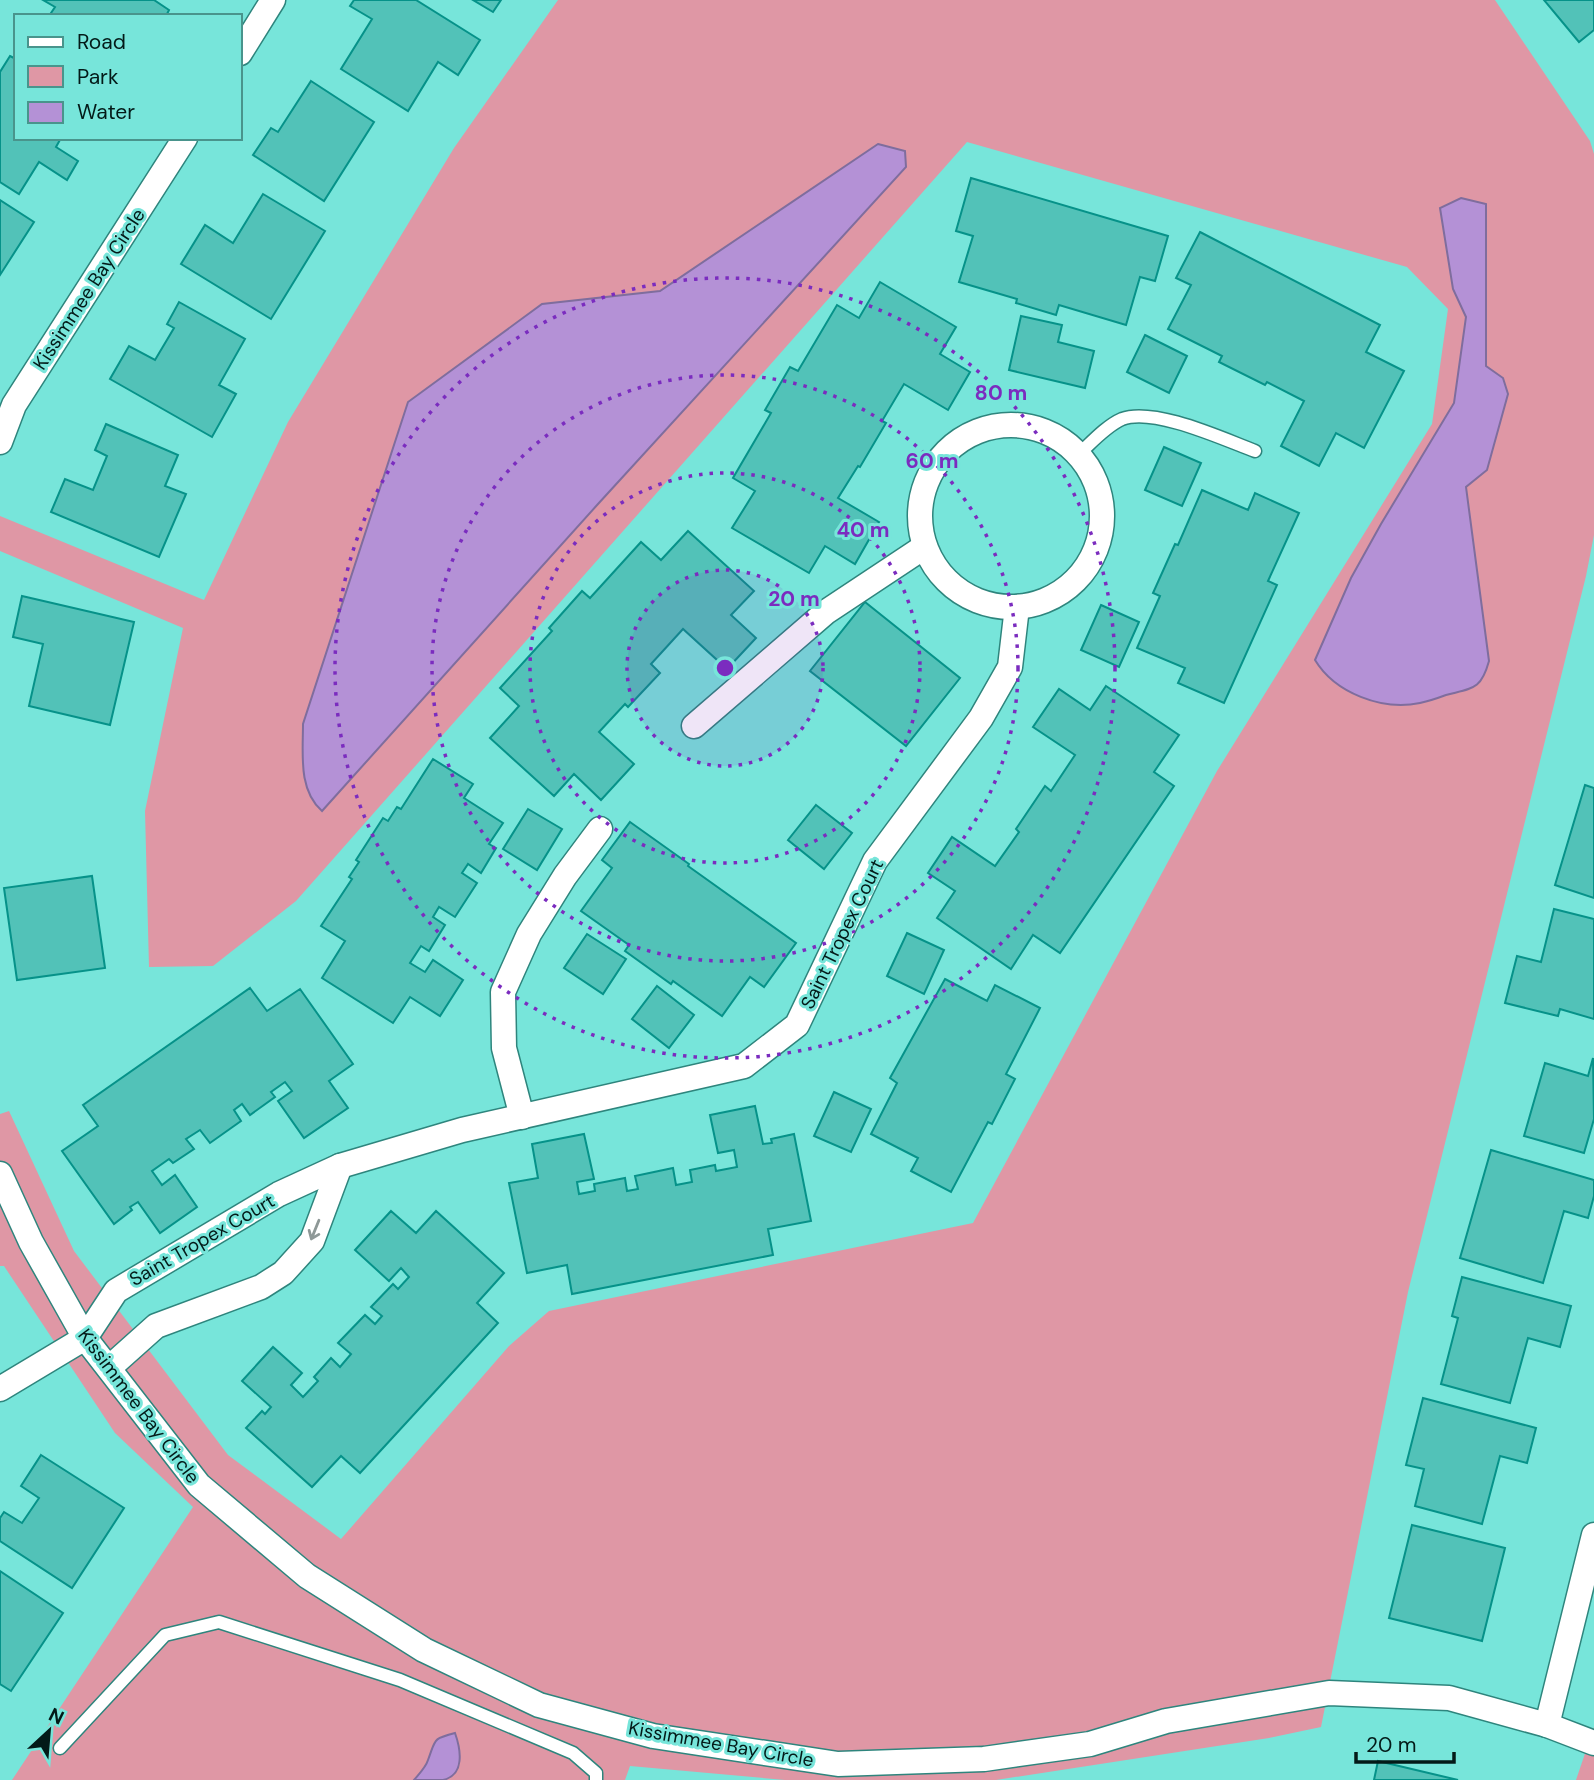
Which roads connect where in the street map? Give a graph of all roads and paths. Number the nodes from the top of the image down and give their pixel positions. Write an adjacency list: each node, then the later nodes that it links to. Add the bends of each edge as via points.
1 (274, 0): 2 (street)
2 (242, 50)
3 (184, 140): 4 (street, Kissimmee Bay Circle, via 14,405)
4 (0, 442)
5 (1255, 451): 6 (lane, via 1165,419 1134,417 1122,419)
6 (1079, 454): 7 (street, via 1054,435 1024,425 992,426 963,437 939,457 924,485 919,516); 8 (street, via 1095,479 1103,508 1101,537 1090,564 1071,586 1045,601)
7 (924, 547): 8 (street, via 939,573 960,593 987,604); 9 (street, via 826,612)
8 (1017, 607): 11 (street, Saint Tropex Court, via 1010,667 981,718 875,861 797,1025 744,1066)
9 (694, 726)
10 (600, 830): 11 (street, via 529,934 503,992 504,1048)
11 (522, 1116): 12 (street, Saint Tropex Court)
12 (340, 1167): 14 (street, Saint Tropex Court, via 279,1194 116,1291); 15 (street, one-way to 15, via 312,1241 284,1273 261,1287 156,1326)
13 (0, 1174): 14 (street, Kissimmee Bay Circle, via 31,1242)
14 (85, 1338): 15 (street, Kissimmee Bay Circle); 16 (street)
15 (109, 1368): 21 (street, Kissimmee Bay Circle, via 200,1485 307,1576 424,1650 539,1705 653,1737)
16 (0, 1389)
17 (1594, 1535): 18 (street)
18 (1547, 1726): 19 (street, Kissimmee Bay Circle); 21 (street, Kissimmee Bay Circle, via 1449,1698 1329,1693 1166,1721 1077,1746)
19 (1594, 1743)
20 (60, 1748): 22 (lane, via 164,1636 219,1622 413,1685 573,1753 596,1773)
21 (837, 1772)
22 (596, 1780)

